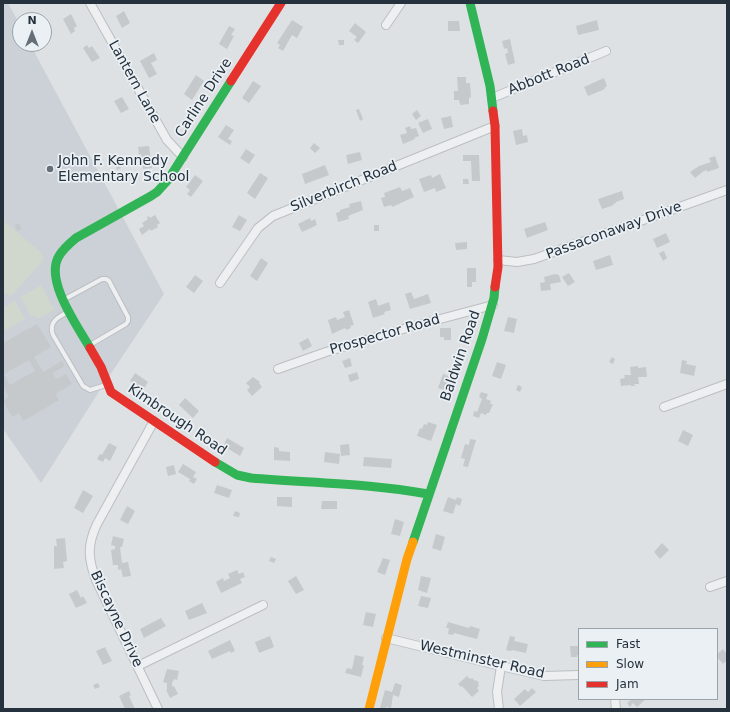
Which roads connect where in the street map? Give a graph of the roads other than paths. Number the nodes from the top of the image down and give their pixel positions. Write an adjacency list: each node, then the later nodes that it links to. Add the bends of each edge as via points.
1 (90, 3): 9 (street, Lantern Lane, via 167,140)
2 (281, 3): 9 (street, Carline Drive)
3 (401, 3): 5 (street)
4 (470, 3): 7 (street, Baldwin Road)
5 (386, 25)
6 (606, 51): 7 (street, Abbott Road)
7 (492, 98): 8 (street, Baldwin Road)
8 (495, 126): 12 (street, Baldwin Road); 13 (street, Silverbirch Road, via 272,216 258,228)
9 (182, 157): 11 (street, Carline Drive, via 157,192)
10 (727, 190): 12 (street, Passaconaway Drive, via 534,259)
11 (120, 212): 14 (street, Kimbrough Road, via 76,238 60,254 55,275)
12 (498, 260): 15 (street, Baldwin Road)
13 (220, 283)
14 (63, 300): 16 (street, Kimbrough Road); 17 (lane, via 102,279 109,281 128,321)
15 (493, 305): 18 (street, Prospector Road, via 333,350); 23 (street, Baldwin Road)
16 (70, 311): 17 (street, Kimbrough Road); 19 (lane, via 54,322 53,335 83,386 90,390)
17 (89, 345): 19 (street, Kimbrough Road)
18 (278, 369)
19 (108, 384): 22 (street, Kimbrough Road, via 114,394)
20 (727, 384): 21 (street)
21 (664, 407)
22 (154, 421): 23 (street, Kimbrough Road, via 224,469 241,476 354,484); 28 (street, Biscayne Drive, via 95,529 89,555 96,580)
23 (428, 494): 27 (street, Baldwin Road, via 403,571)
24 (727, 581): 25 (street)
25 (710, 587)
26 (263, 605): 28 (street)
27 (386, 638): 29 (street, Westminster Road); 32 (street, Baldwin Road)
28 (138, 666): 31 (street, Biscayne Drive)
29 (501, 666): 30 (street, Westminster Road, via 544,676); 33 (street, via 497,692)
30 (578, 675)
31 (158, 709)
32 (369, 709)
33 (499, 709)

